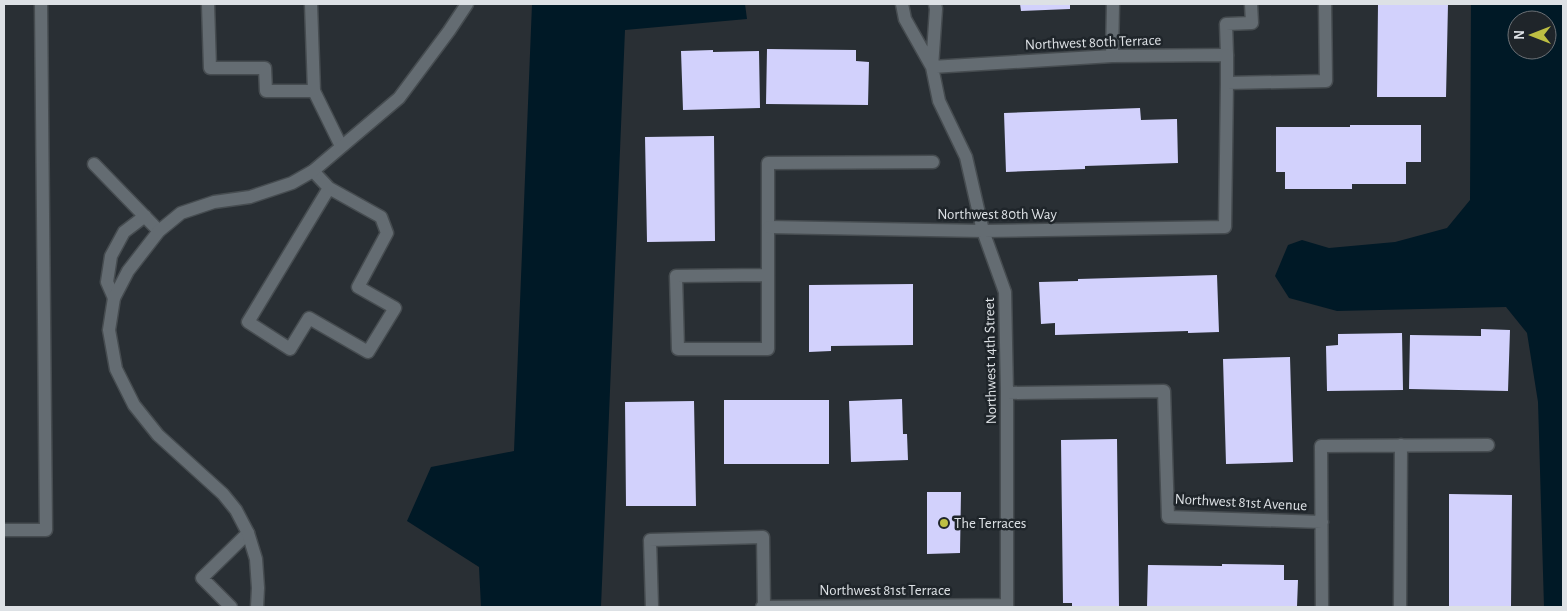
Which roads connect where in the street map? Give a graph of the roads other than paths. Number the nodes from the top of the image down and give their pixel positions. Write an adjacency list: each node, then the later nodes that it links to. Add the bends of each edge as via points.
1 (41, 4): 30 (street, via 46,530)
2 (208, 4): 14 (street, via 210,68 265,68 266,91)
3 (312, 4): 14 (street)
4 (467, 4): 15 (street, via 399,98)
5 (902, 4): 12 (street, Northwest 14th Street, via 905,19)
6 (935, 4): 12 (street, Northwest 14th Street)
7 (1113, 4): 11 (street)
8 (1252, 4): 10 (street, via 1252,24 1226,24)
9 (1324, 4): 13 (street, via 1326,81)
10 (1228, 55): 11 (street, Northwest 80th Terrace); 13 (street)
11 (1112, 56): 12 (street, Northwest 80th Terrace)
12 (932, 67): 23 (street, Northwest 14th Street, via 939,101 966,157)
13 (1228, 83): 23 (street, Northwest 80th Way, via 1225,227)
14 (314, 91): 15 (street)
15 (342, 146): 18 (street)
16 (933, 162): 21 (street, via 768,163)
17 (94, 164): 20 (street)
18 (313, 171): 19 (street); 22 (street, via 292,183 250,197 214,202 181,213)
19 (329, 188): 19 (street, via 381,217 387,234 358,287 394,308 368,352 309,318 290,349 248,322)
20 (145, 216): 22 (street); 25 (street, via 124,232 111,256 107,282)
21 (769, 227): 23 (street, Northwest 80th Way); 24 (street)
22 (159, 231): 25 (street, via 128,271)
23 (982, 231): 26 (street, Northwest 14th Street, via 1006,292)
24 (768, 274): 24 (street, via 768,349 678,349 676,276)
25 (114, 298): 31 (street, via 109,330 116,369 134,405 158,435 223,494)
26 (1008, 394): 29 (street, Northwest 81st Avenue, via 1164,391 1168,517); 32 (street, Northwest 14th Street)
27 (1401, 445): 28 (street, Northwest 81st Avenue); 29 (street, Northwest 81st Avenue, via 1321,446); 38 (street)
28 (1488, 445)
29 (1322, 522): 37 (street, Northwest 81st Avenue)
30 (4, 530)
31 (248, 533): 33 (street, via 202,578); 34 (street, via 256,559)
32 (1007, 606): 36 (street, Northwest 81st Terrace)
33 (231, 607)
34 (257, 607)
35 (652, 607): 36 (street, via 650,540 763,537)
36 (764, 607)
37 (1322, 607)
38 (1400, 607)

